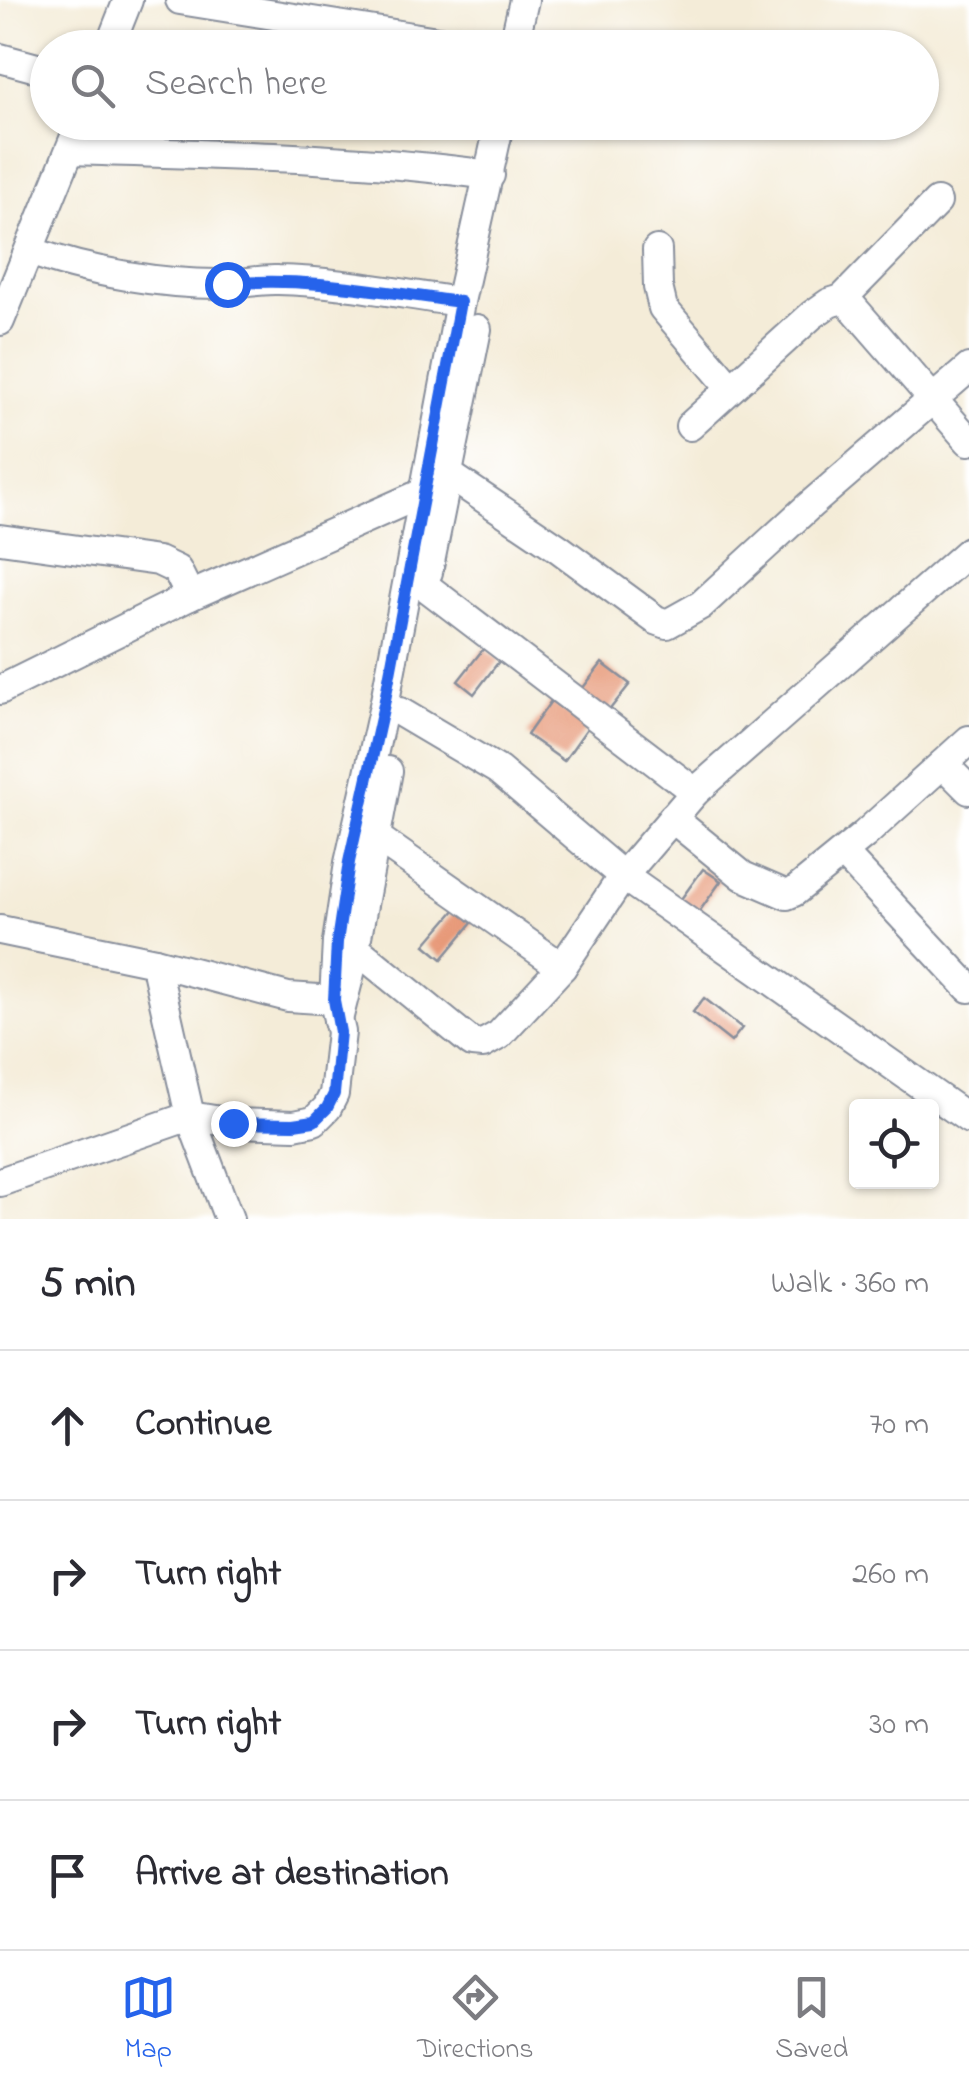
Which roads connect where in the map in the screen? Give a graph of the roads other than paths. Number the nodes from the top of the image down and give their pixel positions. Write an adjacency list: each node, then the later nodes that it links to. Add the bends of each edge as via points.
1 (128, 0): 4 (street)
2 (180, 0): 5 (street)
3 (524, 0): 6 (street)
4 (116, 30)
5 (368, 30)
6 (518, 30)
7 (0, 58): 8 (street)
8 (30, 66)
9 (75, 140): 11 (street)
10 (497, 140): 12 (street)
11 (71, 150): 12 (street, via 323,158); 15 (street)
12 (490, 175): 17 (street)
13 (937, 202): 16 (street)
14 (656, 250): 21 (street, via 664,308)
15 (30, 251): 17 (street, via 161,279 304,282); 18 (street)
16 (842, 299): 21 (street, via 812,315); 22 (street)
17 (460, 302): 26 (street)
18 (0, 321)
19 (477, 328): 25 (street)
20 (969, 368): 22 (street)
21 (731, 388): 23 (street)
22 (934, 398): 24 (street); 25 (street, via 701,605 667,624)
23 (690, 426)
24 (969, 441)
25 (448, 474): 29 (street)
26 (424, 493): 30 (street); 46 (street, via 349,862)
27 (0, 539): 30 (street, via 158,561 176,570)
28 (969, 551): 36 (street)
29 (425, 586): 32 (street); 36 (street)
30 (190, 596): 31 (street)
31 (0, 690)
32 (400, 712): 38 (street); 40 (street, via 498,770)
33 (969, 740): 34 (street)
34 (943, 764): 35 (street); 39 (street)
35 (969, 790)
36 (695, 792): 37 (street)
37 (672, 818): 39 (street, via 744,876 780,894 794,892); 40 (street)
38 (376, 837): 42 (street); 44 (street)
39 (843, 853): 45 (street)
40 (623, 876): 44 (street); 48 (street)
41 (0, 930): 43 (street)
42 (355, 948): 44 (street, via 478,1044 498,1036); 46 (street)
43 (155, 962): 46 (street); 47 (street)
44 (562, 967)
45 (969, 988)
46 (336, 1010): 47 (street, via 334,1094 314,1121 233,1123)
47 (190, 1116): 49 (street); 50 (street)
48 (969, 1118)
49 (0, 1182)
50 (228, 1219)

